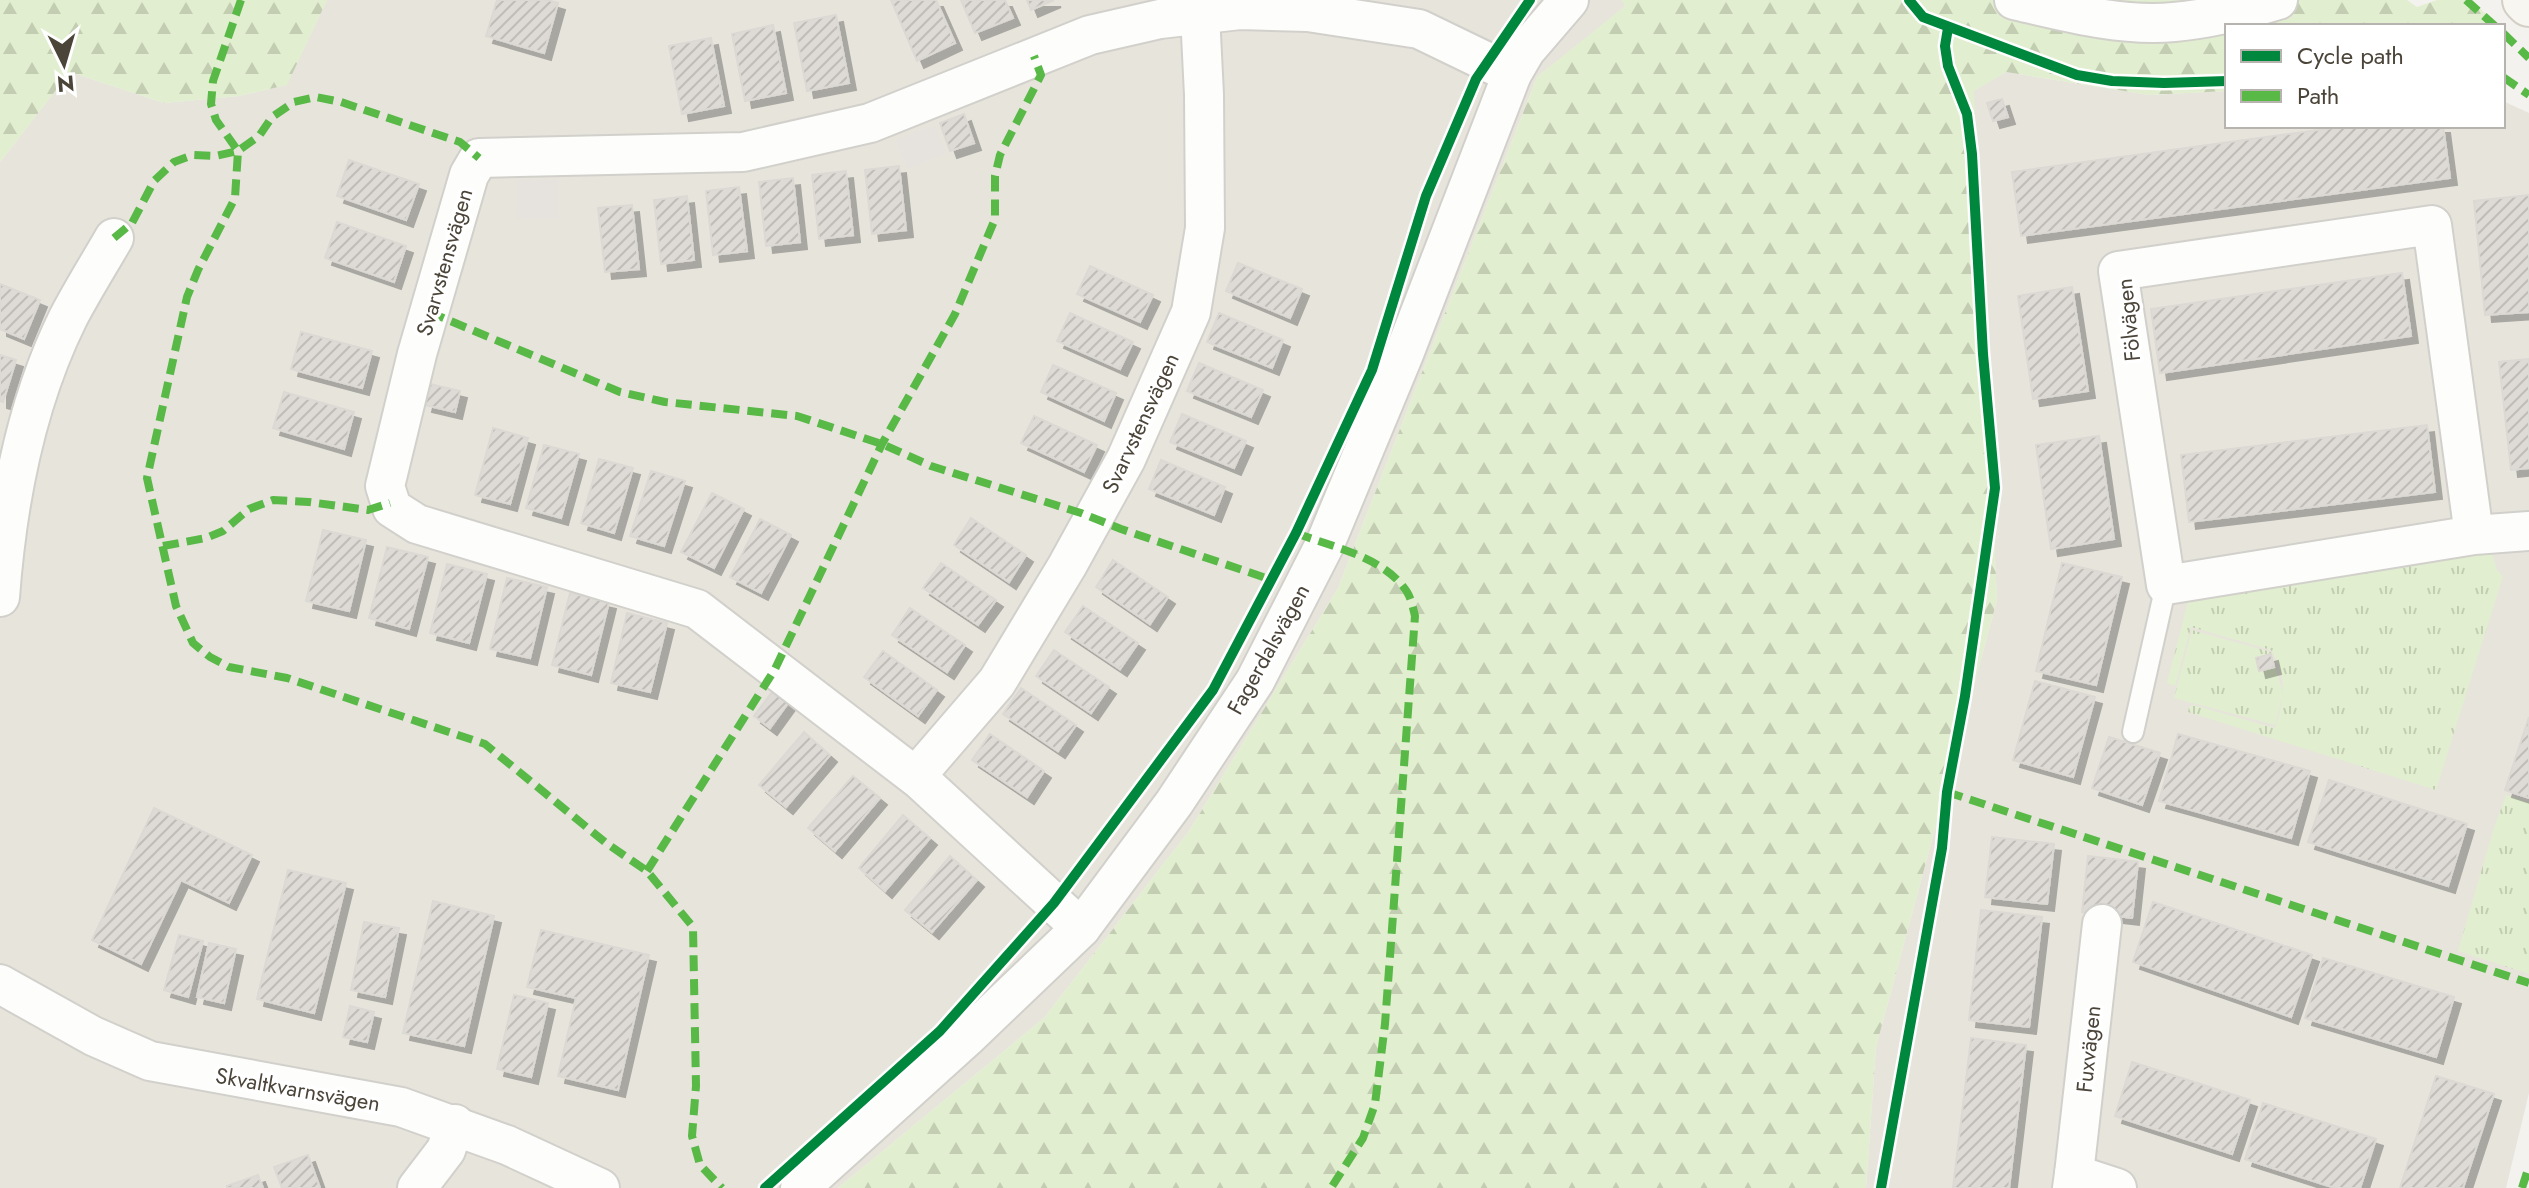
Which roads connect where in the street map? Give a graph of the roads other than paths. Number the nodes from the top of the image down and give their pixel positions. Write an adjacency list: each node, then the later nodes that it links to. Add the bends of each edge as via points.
1 (1569, 0): 5 (street, Fagerdalsvägen)
2 (2014, 0): 3 (street, via 2106,19 2173,22)
3 (2278, 0)
4 (1200, 14): 5 (street, Svarvstensvägen, via 1308,12 1419,29); 12 (street, Svarvstensvägen, via 1205,228 1191,312 1126,459 1067,566 997,682); 12 (street, Svarvstensvägen, via 1090,35 870,123 743,152 479,158 469,175 387,475 392,508 417,524 697,609)
5 (1512, 74): 14 (street, Fagerdalsvägen, via 1325,544 1255,681 1174,803)
6 (114, 238): 10 (street, via 68,319 37,396 13,502)
7 (2529, 531): 8 (street)
8 (2474, 535): 9 (street); 9 (street, Fölvägen, via 2432,225 2118,271)
9 (2166, 585): 11 (lane)
10 (0, 597)
11 (2133, 732)
12 (916, 776): 14 (street, Svarvstensvägen)
13 (2102, 924): 17 (street, Fuxvägen)
14 (1081, 928): 20 (street, Fagerdalsvägen)
15 (0, 984): 16 (street, Skvaltkvarnsvägen, via 150,1061 401,1107)
16 (455, 1124): 18 (street, via 446,1150); 19 (street, Skvaltkvarnsvägen)
17 (2073, 1181): 21 (street, Fuxvägen)
18 (417, 1188)
19 (600, 1188)
20 (800, 1188)
21 (2117, 1188)

